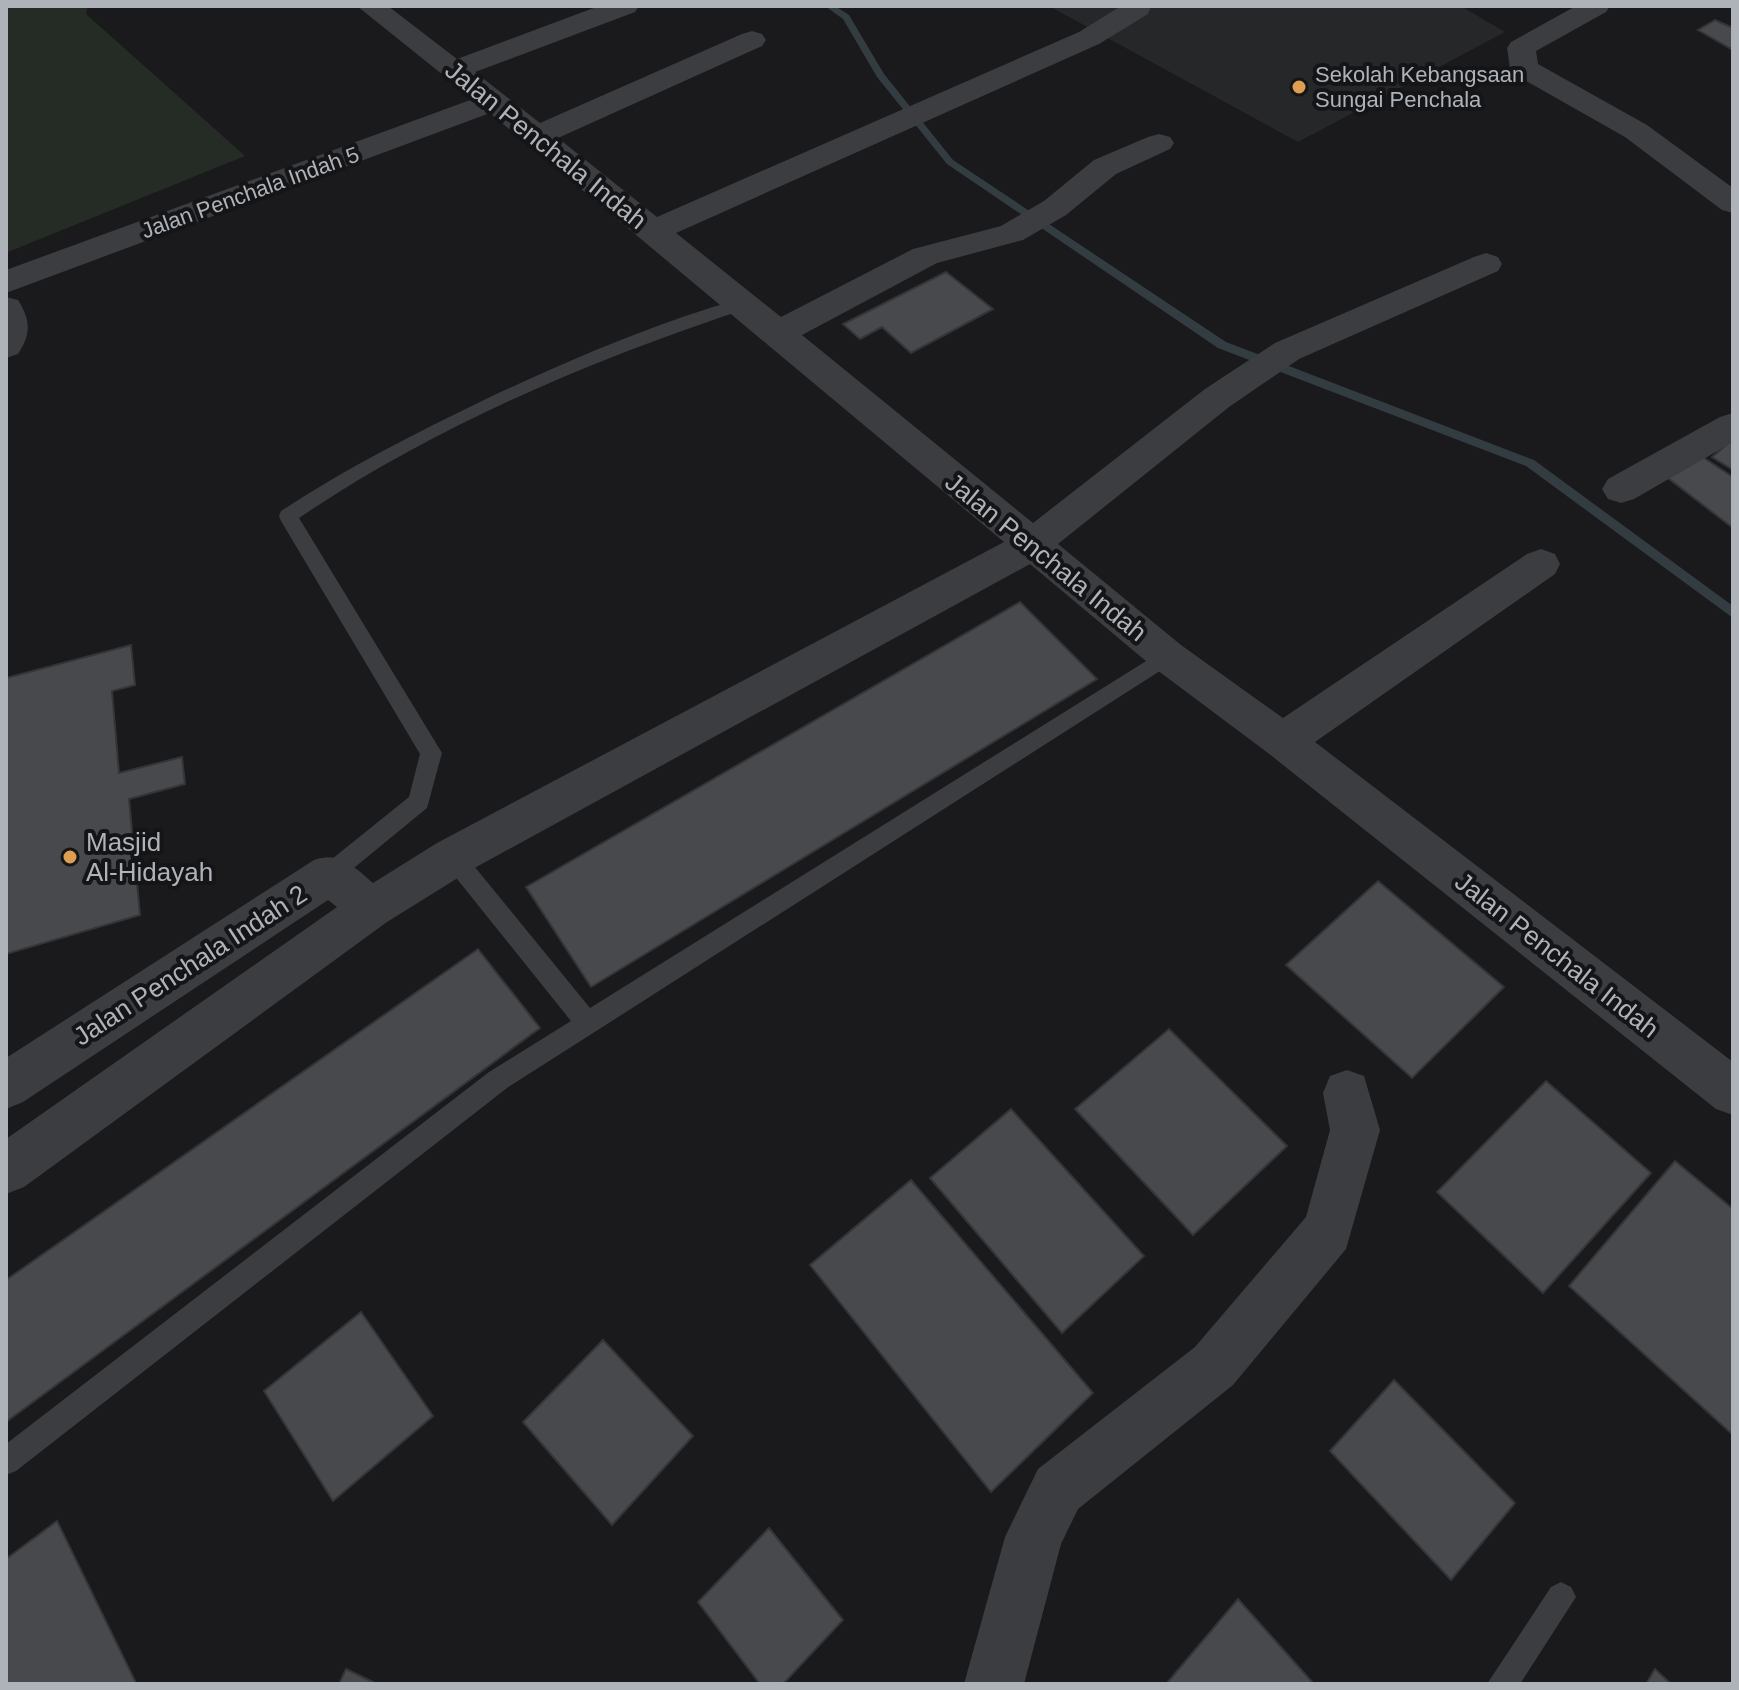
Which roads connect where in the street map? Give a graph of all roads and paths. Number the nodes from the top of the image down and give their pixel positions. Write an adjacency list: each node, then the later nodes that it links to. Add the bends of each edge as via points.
1 (371, 6): 6 (street, Jalan Penchala Indah)
2 (625, 6): 6 (street)
3 (1135, 6): 11 (street, via 1089,38)
4 (1596, 6): 10 (street, via 1521,48 1524,68 1636,131)
5 (752, 40): 8 (street)
6 (454, 70): 7 (street, Jalan Penchala Indah)
7 (494, 101): 8 (street, Jalan Penchala Indah); 13 (street, Jalan Penchala Indah 5)
8 (536, 136): 11 (street, Jalan Penchala Indah)
9 (1159, 143): 16 (street, via 1105,167 1055,208 1012,233 925,256)
10 (1733, 203)
11 (653, 231): 14 (street, Jalan Penchala Indah)
12 (1486, 264): 20 (street, via 1270,363 1217,398)
13 (6, 282)
14 (743, 304): 16 (street, Jalan Penchala Indah); 25 (lane, via 675,325 504,397 338,481 288,516 431,753 419,802)
15 (6, 308): 17 (street, via 12,318)
16 (778, 333): 20 (street, Jalan Penchala Indah)
17 (6, 346)
18 (1733, 426): 19 (street)
19 (1621, 489)
20 (1030, 546): 22 (street, Jalan Penchala Indah); 24 (street)
21 (1541, 564): 23 (street)
22 (1167, 656): 23 (street, Jalan Penchala Indah); 27 (lane)
23 (1283, 741): 29 (street, Jalan Penchala Indah)
24 (453, 857): 26 (street); 27 (lane)
25 (330, 874): 26 (street, Jalan Penchala Indah 2); 28 (street, Jalan Penchala Indah 2)
26 (371, 908): 31 (street)
27 (586, 1021): 32 (lane, via 498,1080)
28 (6, 1086)
29 (1733, 1092)
30 (1347, 1093): 34 (street, via 1355,1130 1328,1231 1214,1366 1058,1489 1034,1537)
31 (6, 1169)
32 (6, 1461)
33 (1561, 1597): 35 (lane)
34 (994, 1684)
35 (1502, 1684)

